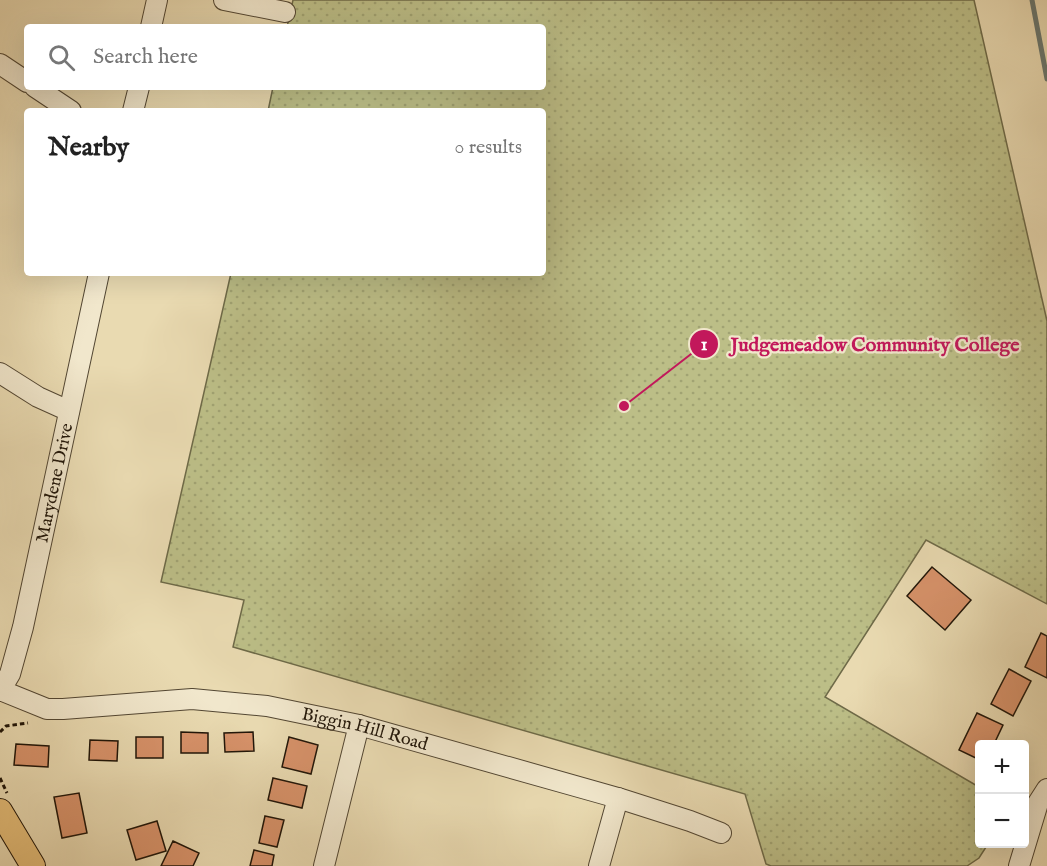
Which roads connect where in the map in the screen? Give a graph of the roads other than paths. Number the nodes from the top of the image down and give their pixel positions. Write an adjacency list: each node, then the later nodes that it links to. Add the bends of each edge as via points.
1 (157, 0): 4 (street)
2 (224, 0): 3 (street)
3 (285, 12)
4 (152, 24)
5 (0, 64): 6 (street)
6 (24, 80)
7 (40, 90): 9 (street)
8 (137, 90): 10 (street)
9 (66, 108)
10 (134, 108)
11 (98, 276): 13 (street, Marydene Drive)
12 (0, 373): 13 (street)
13 (69, 411): 14 (street, Marydene Drive, via 23,627 10,674)
14 (0, 691): 15 (street, Biggin Hill Road, via 47,709 192,699 267,706)
15 (359, 725): 17 (street, Biggin Hill Road); 21 (street)
16 (1047, 789): 23 (street, via 1038,803)
17 (618, 798): 19 (street, Biggin Hill Road); 22 (street)
18 (0, 811): 20 (main road)
19 (721, 833)
20 (33, 866)
21 (324, 866)
22 (599, 866)
23 (1019, 866)

